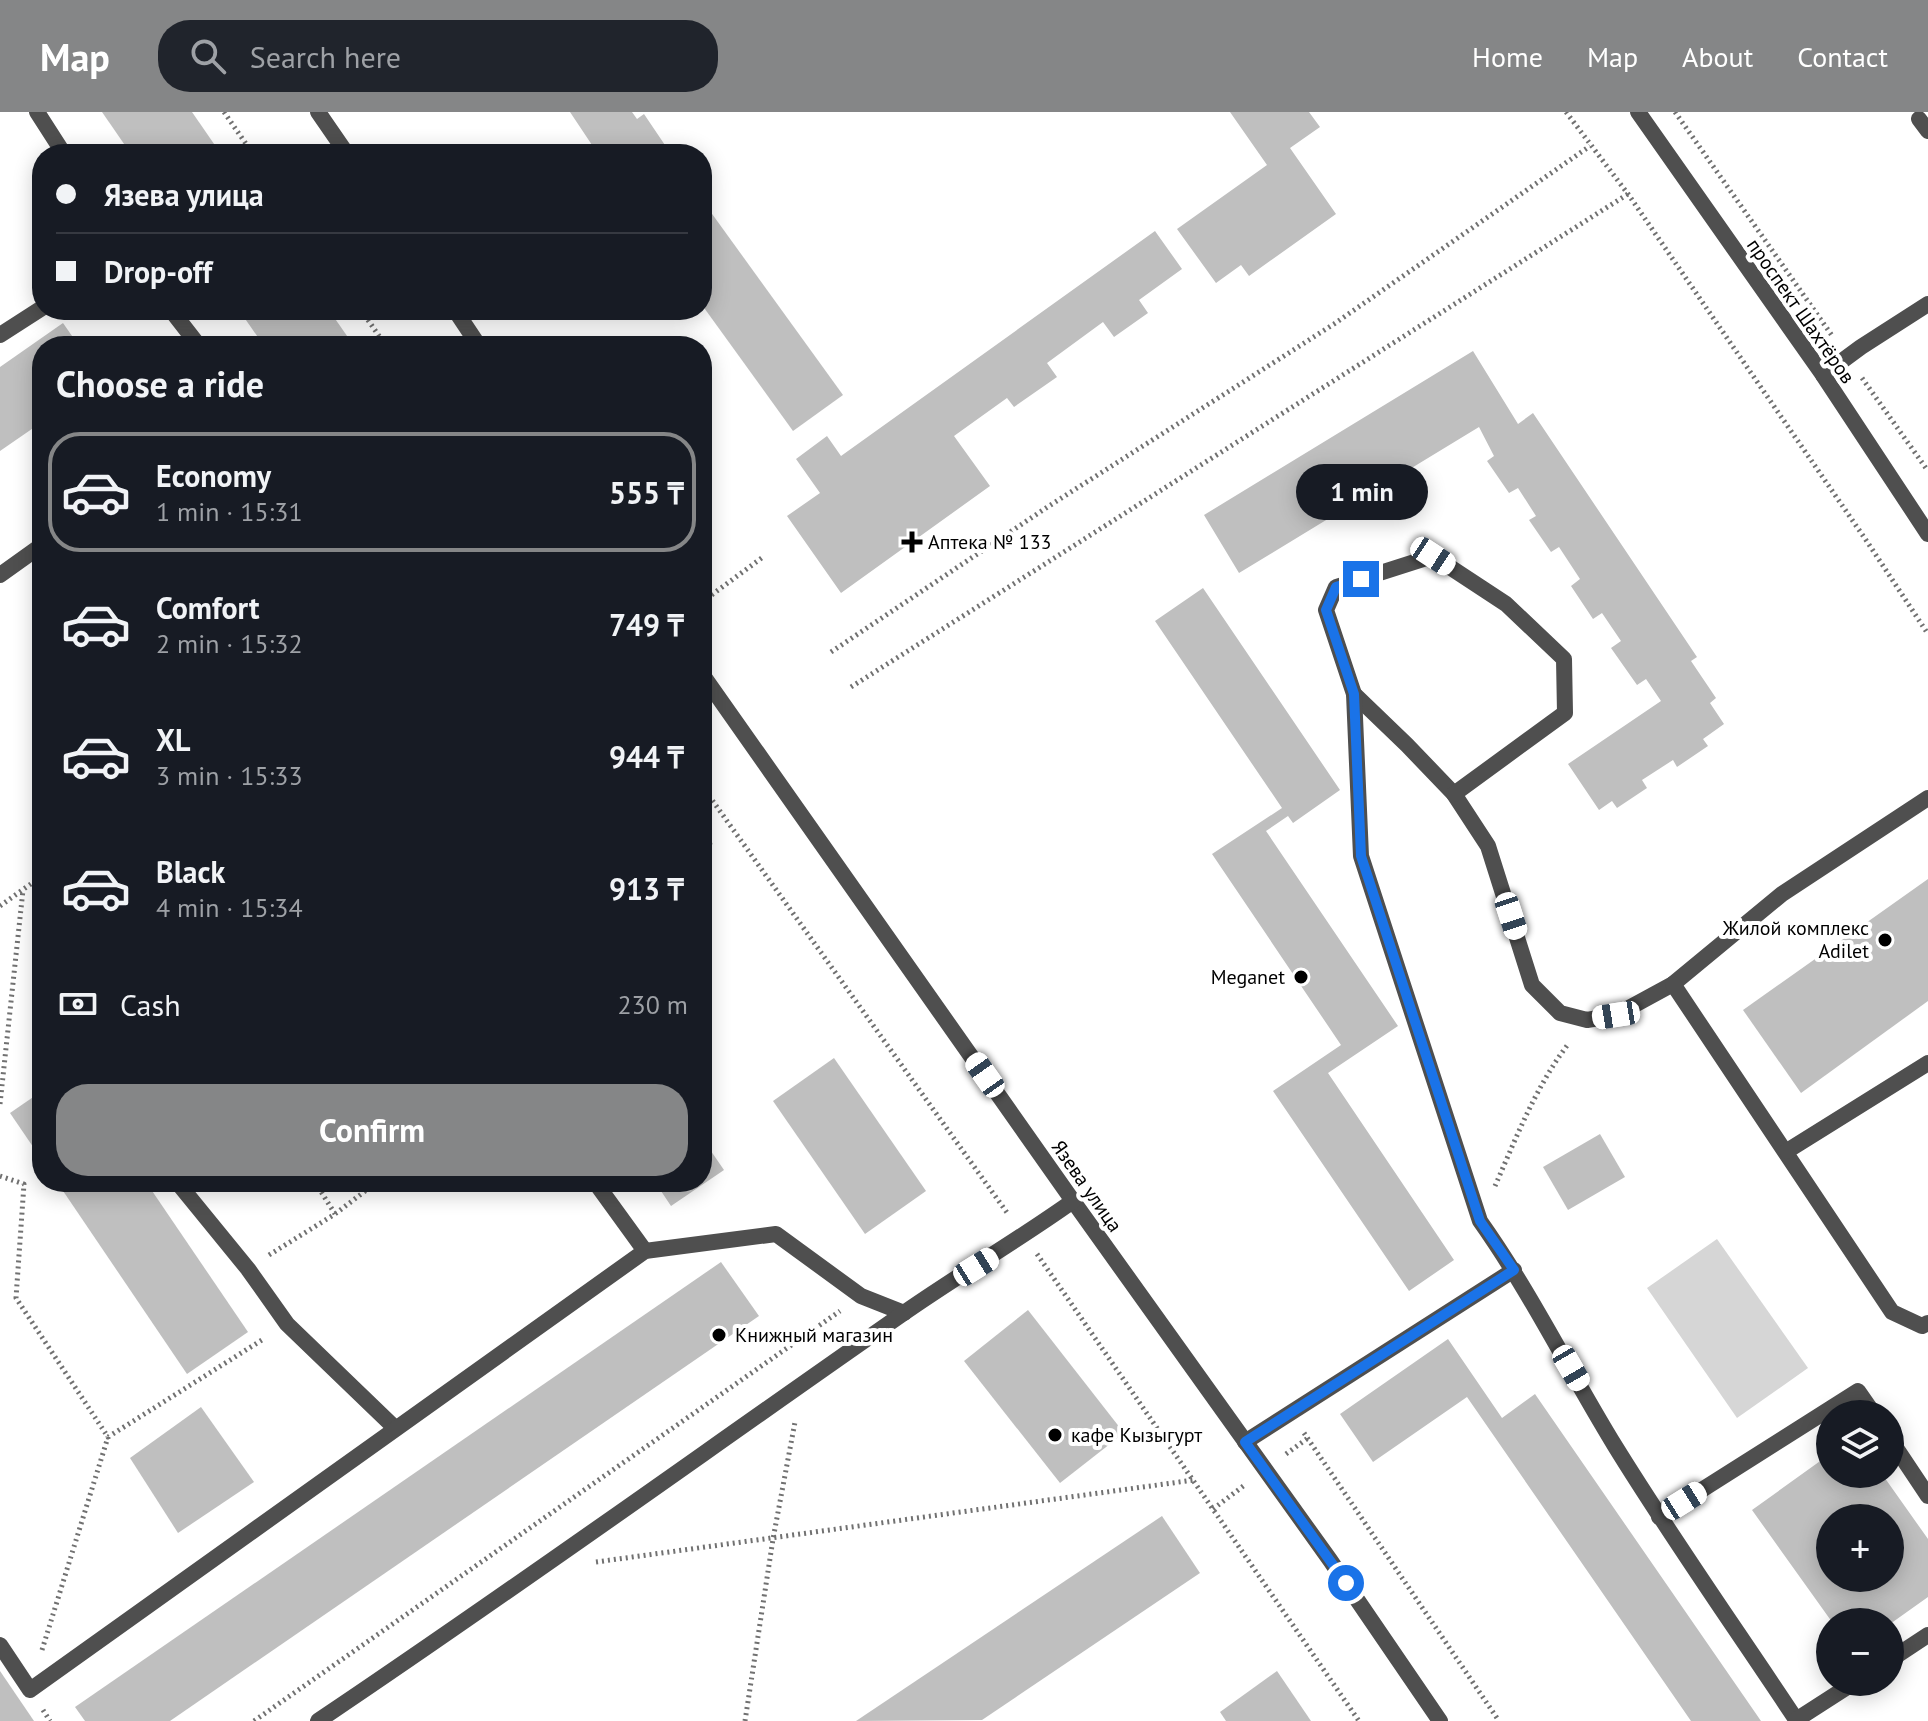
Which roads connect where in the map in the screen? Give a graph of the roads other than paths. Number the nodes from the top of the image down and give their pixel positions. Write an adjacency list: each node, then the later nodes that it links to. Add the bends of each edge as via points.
1 (37, 112): 4 (street)
2 (318, 112): 5 (street)
3 (1638, 112): 11 (street, проспект Шахтёров)
4 (58, 144)
5 (340, 144)
6 (1928, 304): 11 (street)
7 (32, 314): 9 (street)
8 (179, 320): 10 (street)
9 (0, 335)
10 (191, 336)
11 (1823, 375): 12 (street, проспект Шахтёров)
12 (1928, 534)
13 (32, 552): 14 (street)
14 (0, 575)
15 (712, 688): 24 (street, Язева улица)
16 (1354, 694): 17 (street); 17 (street, via 1326,610 1336,587 1433,556 1506,604 1564,659 1565,713); 26 (street, via 1361,856 1480,1221)
17 (1454, 794): 19 (street, via 1488,846 1532,985 1560,1013 1587,1020 1616,1015)
18 (1928, 798): 19 (street, via 1782,894)
19 (1673, 984): 21 (street)
20 (1928, 1063): 21 (street)
21 (1787, 1151): 28 (street, via 1892,1312 1922,1326)
22 (185, 1192): 32 (street, via 287,1324)
23 (602, 1192): 25 (street)
24 (1073, 1201): 27 (street); 33 (street, Язева улица)
25 (645, 1251): 27 (street, via 776,1234 861,1296); 32 (street)
26 (1514, 1270): 33 (street); 36 (street)
27 (904, 1313): 42 (street)
28 (1928, 1323)
29 (1844, 1400): 30 (street, via 1858,1391)
30 (1864, 1400)
31 (1816, 1418): 36 (street)
32 (395, 1428): 38 (street, via 30,1690)
33 (1245, 1442): 43 (street, Язева улица)
34 (1904, 1460): 35 (street)
35 (1928, 1496)
36 (1659, 1517): 41 (street)
37 (1928, 1635): 39 (street)
38 (0, 1645)
39 (1904, 1651)
40 (1833, 1696): 41 (street)
41 (1796, 1720)
42 (318, 1721)
43 (1440, 1721)

